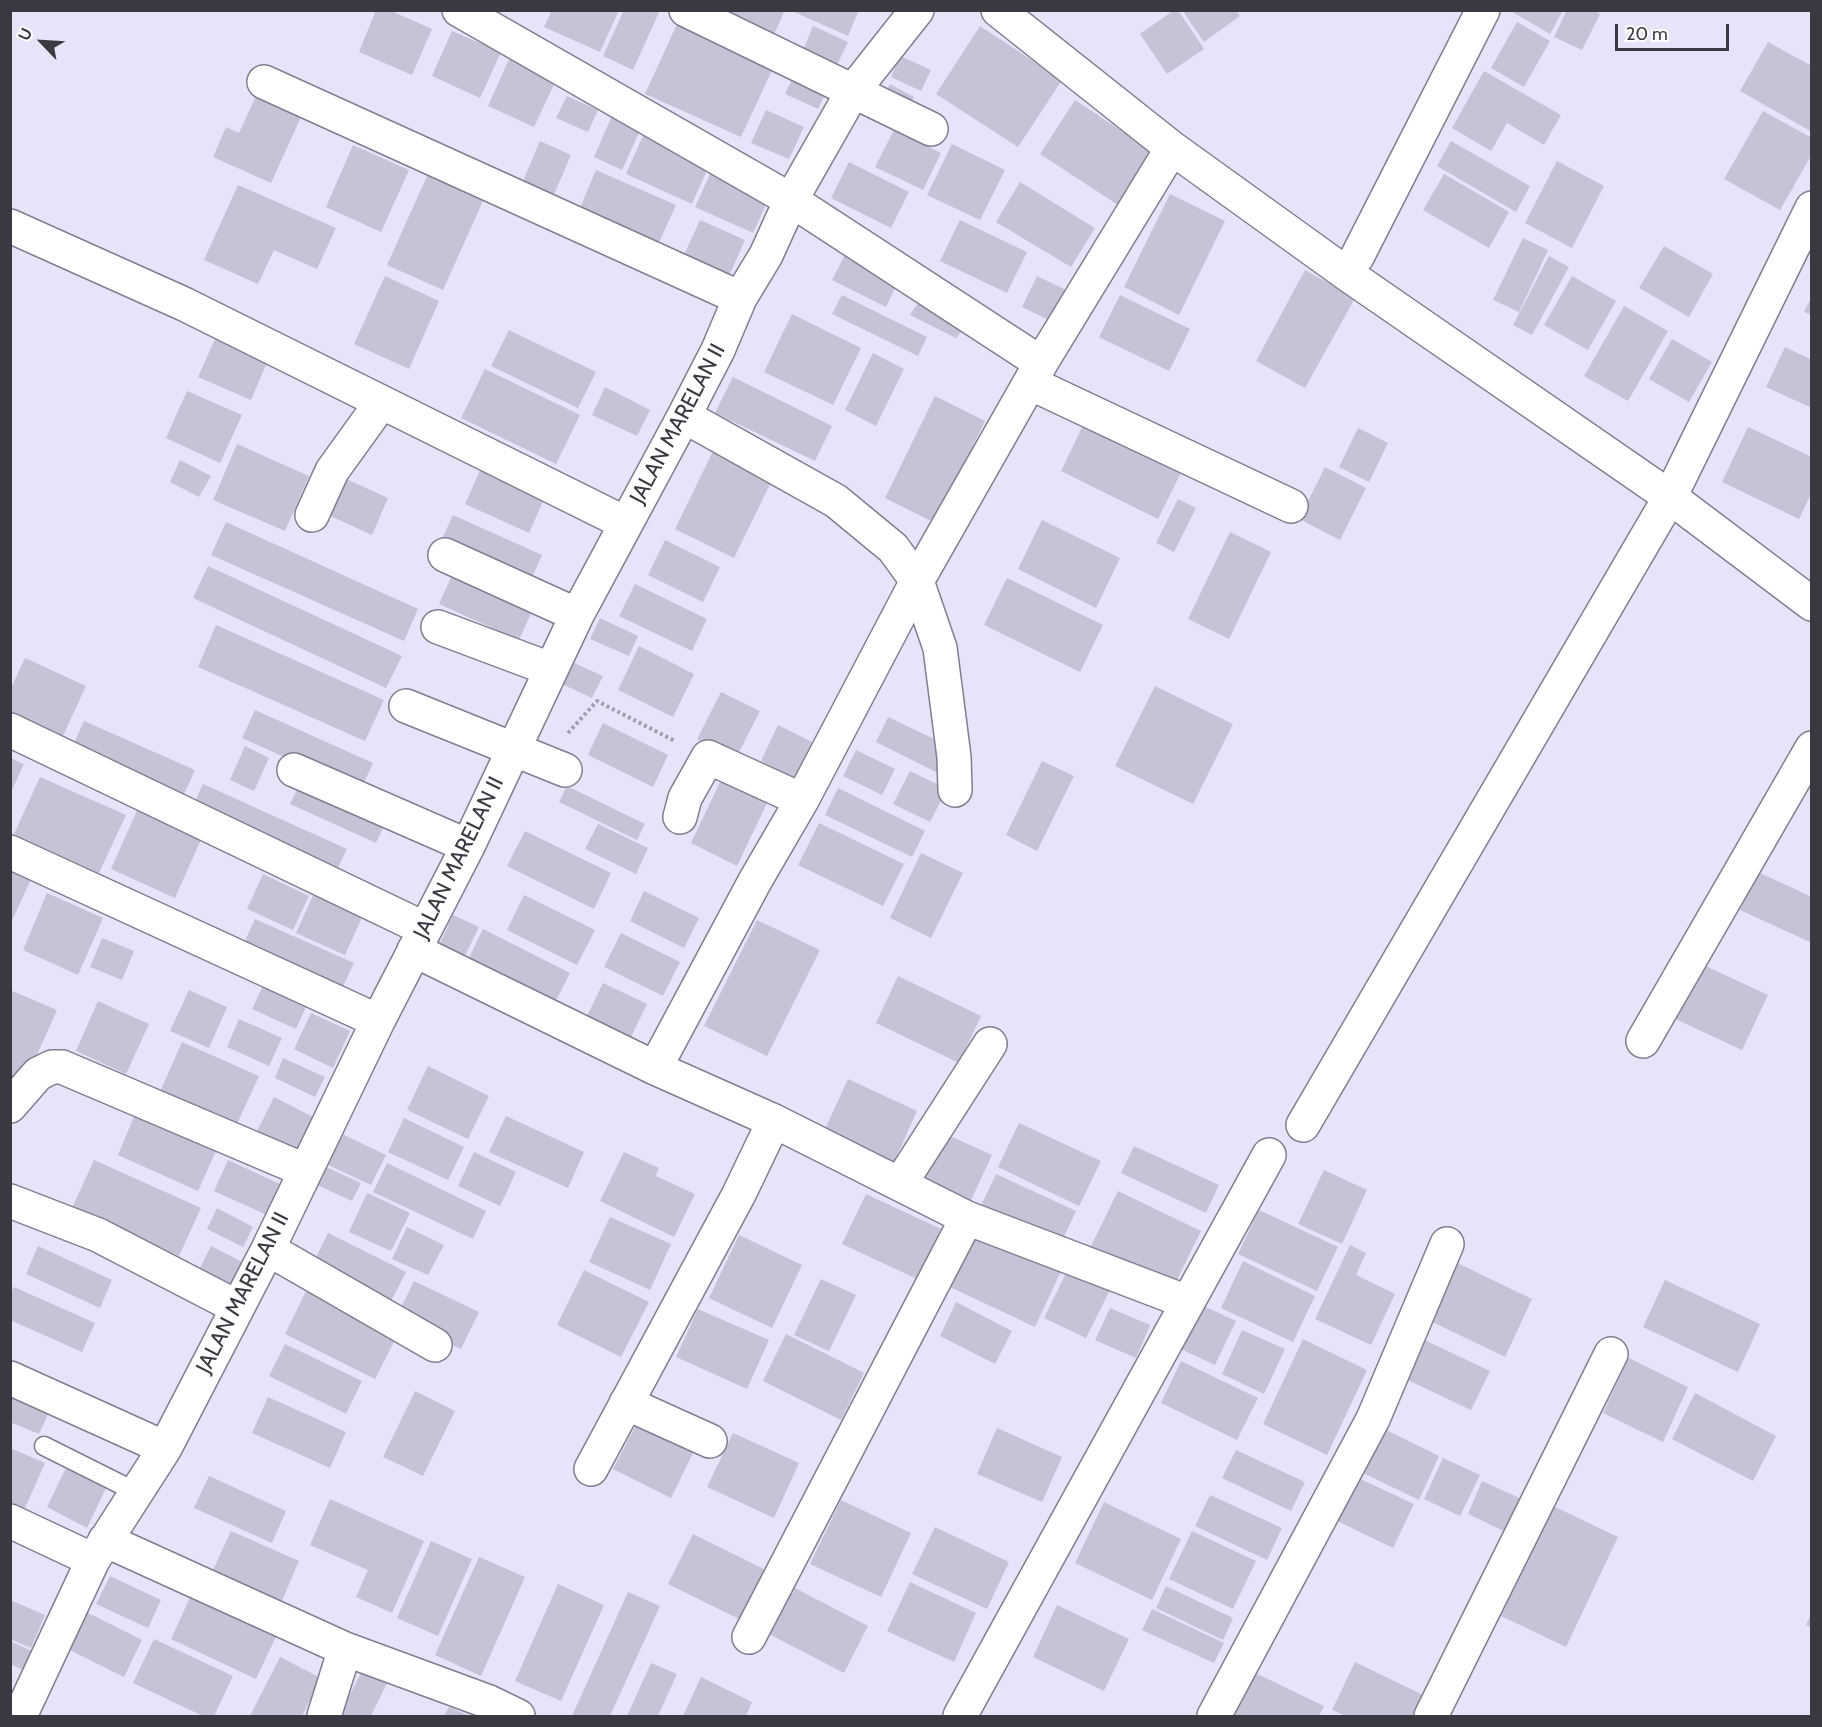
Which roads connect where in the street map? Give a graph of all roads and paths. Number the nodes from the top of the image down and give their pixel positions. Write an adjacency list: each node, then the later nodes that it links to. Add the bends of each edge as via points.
1 (459, 10): 10 (street)
2 (686, 10): 7 (street)
3 (917, 10): 7 (street, JALAN MARELAN II)
4 (998, 10): 9 (street)
5 (1483, 10): 13 (street)
6 (264, 82): 14 (street)
7 (853, 91): 8 (street); 10 (street, JALAN MARELAN II)
8 (932, 129)
9 (1172, 148): 15 (street); 18 (street)
10 (791, 200): 14 (street, JALAN MARELAN II, via 766,255); 15 (street)
11 (1812, 207): 18 (street)
12 (10, 226): 16 (street, via 184,304)
13 (1358, 257)
14 (740, 298): 17 (street, JALAN MARELAN II)
15 (1035, 373): 19 (street); 23 (street)
16 (381, 403): 20 (street, via 332,471); 21 (street)
17 (684, 416): 21 (street, JALAN MARELAN II); 23 (street, via 836,501 894,548)
18 (1670, 497): 24 (street); 48 (street)
19 (1291, 506)
20 (312, 515)
21 (626, 523): 25 (street, JALAN MARELAN II)
22 (445, 555): 25 (street)
23 (917, 581): 36 (street, via 940,648); 37 (street)
24 (1812, 604)
25 (577, 615): 27 (street, JALAN MARELAN II)
26 (438, 627): 27 (street)
27 (550, 669): 32 (street, JALAN MARELAN II)
28 (597, 701): 33 (path)
29 (406, 706): 32 (street)
30 (10, 730): 41 (street)
31 (1812, 748): 43 (street)
32 (513, 749): 35 (street); 39 (street, JALAN MARELAN II)
33 (708, 757): 37 (street); 38 (street, via 684,798)
34 (294, 770): 39 (street)
35 (565, 770)
36 (955, 790)
37 (802, 800): 45 (street)
38 (680, 817)
39 (468, 846): 41 (street, JALAN MARELAN II)
40 (10, 852): 42 (street)
41 (419, 939): 42 (street, JALAN MARELAN II); 45 (street)
42 (378, 1022): 50 (street, JALAN MARELAN II)
43 (1643, 1041)
44 (990, 1044): 51 (street)
45 (655, 1068): 47 (street)
46 (10, 1106): 50 (street, via 38,1074 62,1067)
47 (774, 1121): 51 (street); 61 (street)
48 (1303, 1125)
49 (1269, 1155): 56 (street)
50 (304, 1170): 55 (street, JALAN MARELAN II)
51 (900, 1184): 53 (street)
52 (10, 1201): 57 (street, via 98,1235)
53 (967, 1218): 56 (street); 69 (street)
54 (1447, 1244): 75 (street, via 1373,1419)
55 (268, 1249): 57 (street, JALAN MARELAN II); 58 (street)
56 (1187, 1302): 74 (street)
57 (237, 1307): 64 (street, JALAN MARELAN II)
58 (435, 1345)
59 (1611, 1354): 76 (street)
60 (10, 1378): 64 (street)
61 (626, 1403): 62 (street); 65 (street)
62 (710, 1441)
63 (44, 1446): 66 (lane)
64 (165, 1448): 66 (street, JALAN MARELAN II)
65 (591, 1469)
66 (136, 1492): 68 (street, JALAN MARELAN II)
67 (10, 1521): 68 (street)
68 (99, 1550): 70 (street); 71 (street, JALAN MARELAN II)
69 (748, 1637)
70 (345, 1649): 72 (street); 73 (street)
71 (20, 1716)
72 (324, 1716)
73 (518, 1716)
74 (960, 1716)
75 (1214, 1716)
76 (1431, 1716)

